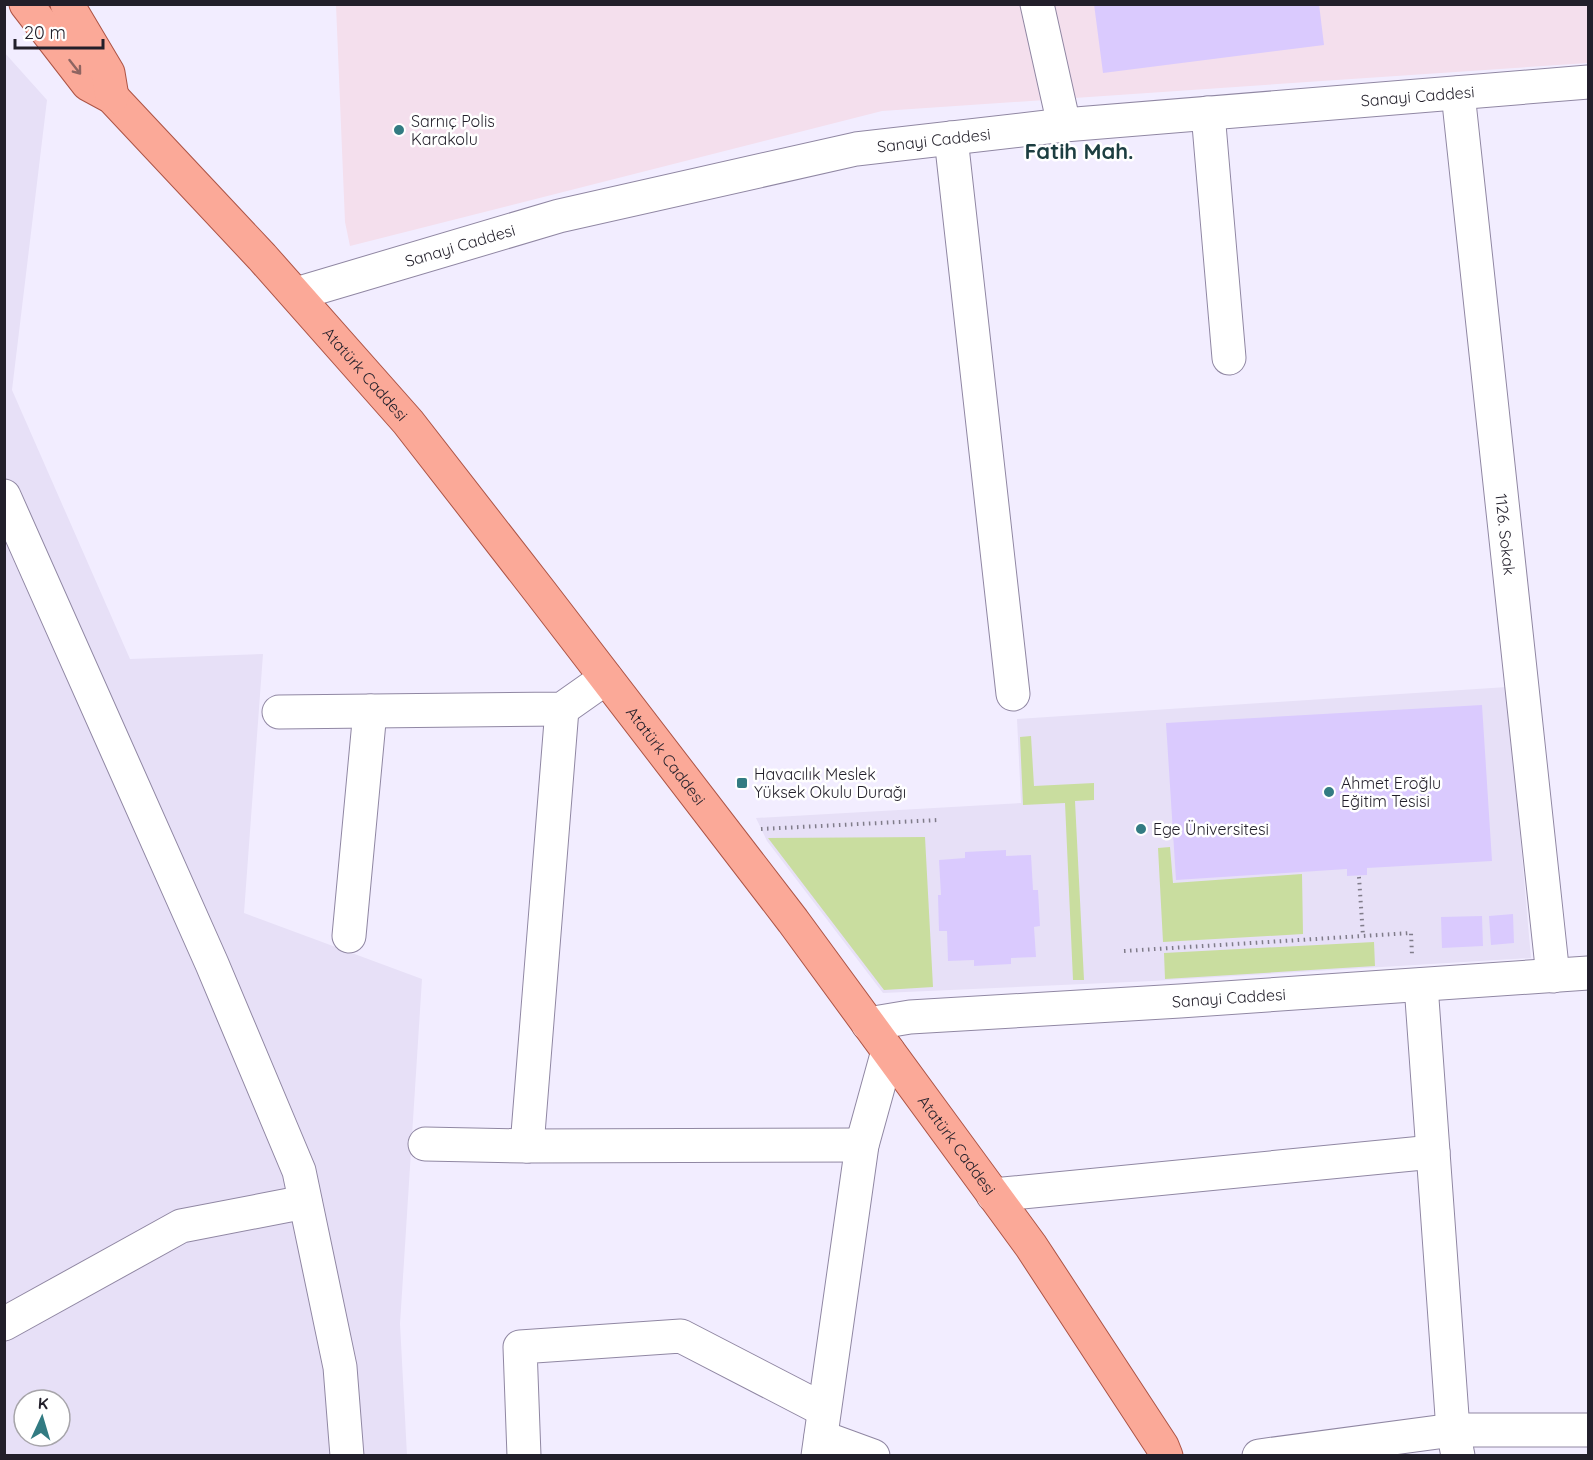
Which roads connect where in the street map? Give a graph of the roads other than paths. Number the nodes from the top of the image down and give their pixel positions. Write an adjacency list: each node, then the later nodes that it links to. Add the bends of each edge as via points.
1 (27, 4): 6 (main road, one-way to 6, via 88,84)
2 (67, 4): 6 (main road, via 108,73)
3 (1037, 4): 8 (street)
4 (1588, 82): 5 (street, Sanayi Caddesi)
5 (1458, 93): 7 (street, Sanayi Caddesi); 20 (street, 1126. Sokak)
6 (112, 97): 10 (main road, Atatürk Caddesi)
7 (1208, 113): 8 (street, Sanayi Caddesi); 11 (street)
8 (1064, 125): 9 (street, Sanayi Caddesi)
9 (951, 138): 10 (street, Sanayi Caddesi, via 856,149 559,216); 14 (street)
10 (296, 294): 13 (main road, Atatürk Caddesi, via 408,422)
11 (1229, 358)
12 (4, 496): 29 (street, via 217,975 299,1171)
13 (606, 678): 15 (street); 22 (main road, Atatürk Caddesi)
14 (1013, 694)
15 (562, 709): 16 (street); 26 (street)
16 (370, 711): 17 (street); 18 (street)
17 (279, 712)
18 (349, 936)
19 (1588, 973): 20 (street, Sanayi Caddesi)
20 (1553, 976): 21 (street, Sanayi Caddesi)
21 (1418, 985): 22 (street, Sanayi Caddesi, via 910,1017); 27 (street)
22 (868, 1024): 23 (main road, Atatürk Caddesi)
23 (888, 1051): 25 (street); 28 (main road, Atatürk Caddesi)
24 (425, 1144): 26 (street)
25 (862, 1145): 26 (street); 32 (street)
26 (527, 1146)
27 (1433, 1152): 28 (street); 33 (street)
28 (993, 1195): 37 (main road, Atatürk Caddesi, via 1038,1256)
29 (305, 1202): 30 (street, via 181,1226); 34 (street, via 340,1367)
30 (4, 1324)
31 (1588, 1430): 33 (street)
32 (821, 1434): 35 (street, via 681,1336 520,1347); 36 (street)
33 (1456, 1443): 38 (street)
34 (347, 1455)
35 (524, 1455)
36 (873, 1455)
37 (1166, 1455)
38 (1259, 1455)

